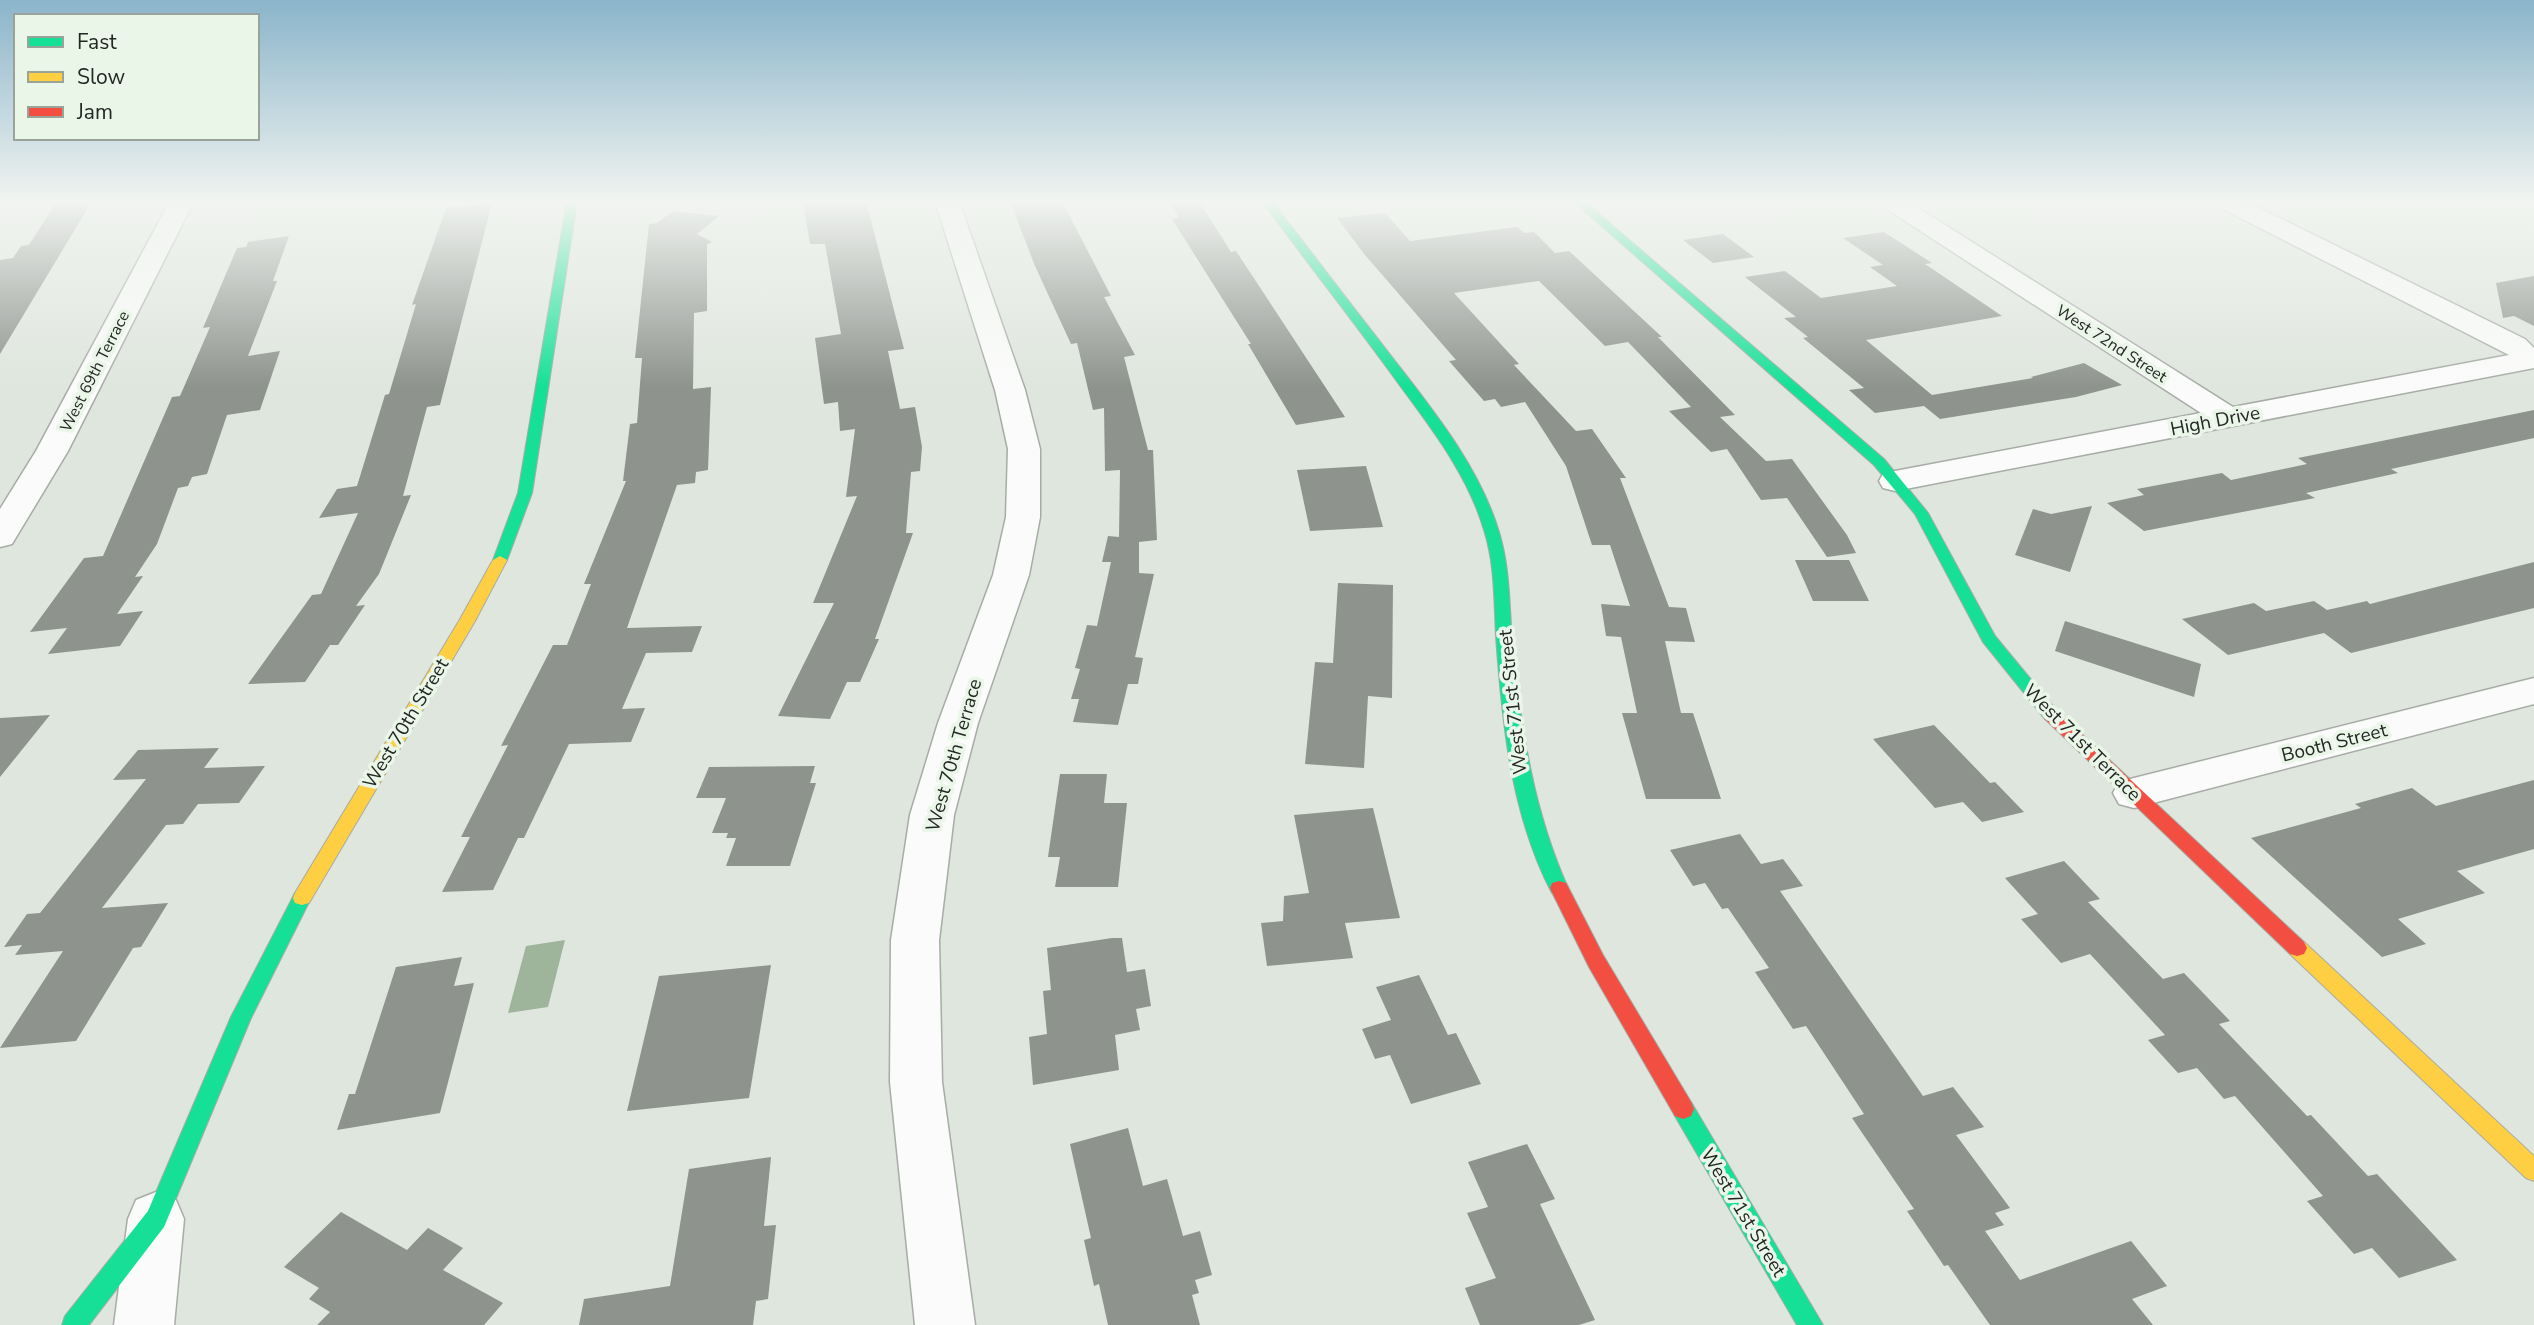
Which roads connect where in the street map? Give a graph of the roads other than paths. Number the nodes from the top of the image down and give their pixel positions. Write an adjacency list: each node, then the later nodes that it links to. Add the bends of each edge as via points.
1 (150, 263): 11 (street, West 69th Terrace, via 52,451)
2 (562, 263): 15 (street, West 70th Street, via 525,493 500,559 314,874 241,1017)
3 (968, 263): 18 (street, West 70th Terrace, via 1010,390 1024,449 1023,517 1012,575 958,723 932,816 915,940 916,1082)
4 (1314, 263): 19 (street, West 71st Street, via 1431,418 1472,484 1492,531 1521,786 1548,866 1596,961)
5 (1650, 263): 10 (street, West 71st Terrace, via 1858,442)
6 (1986, 263): 9 (street, West 72nd Street)
7 (2350, 263): 8 (street, via 2515,345)
8 (2531, 359): 9 (street, High Drive)
9 (2227, 417): 10 (street, High Drive)
10 (1895, 481): 13 (street, West 71st Terrace, via 1922,513 1988,638 2033,696)
11 (0, 537)
12 (2534, 691): 13 (street, Booth Street)
13 (2134, 793): 14 (street, West 71st Terrace)
14 (2534, 1171)
15 (156, 1219): 16 (street, West 70th Street); 17 (street, West 70th Street)
16 (74, 1325)
17 (144, 1325)
18 (945, 1325)
19 (1811, 1325)

